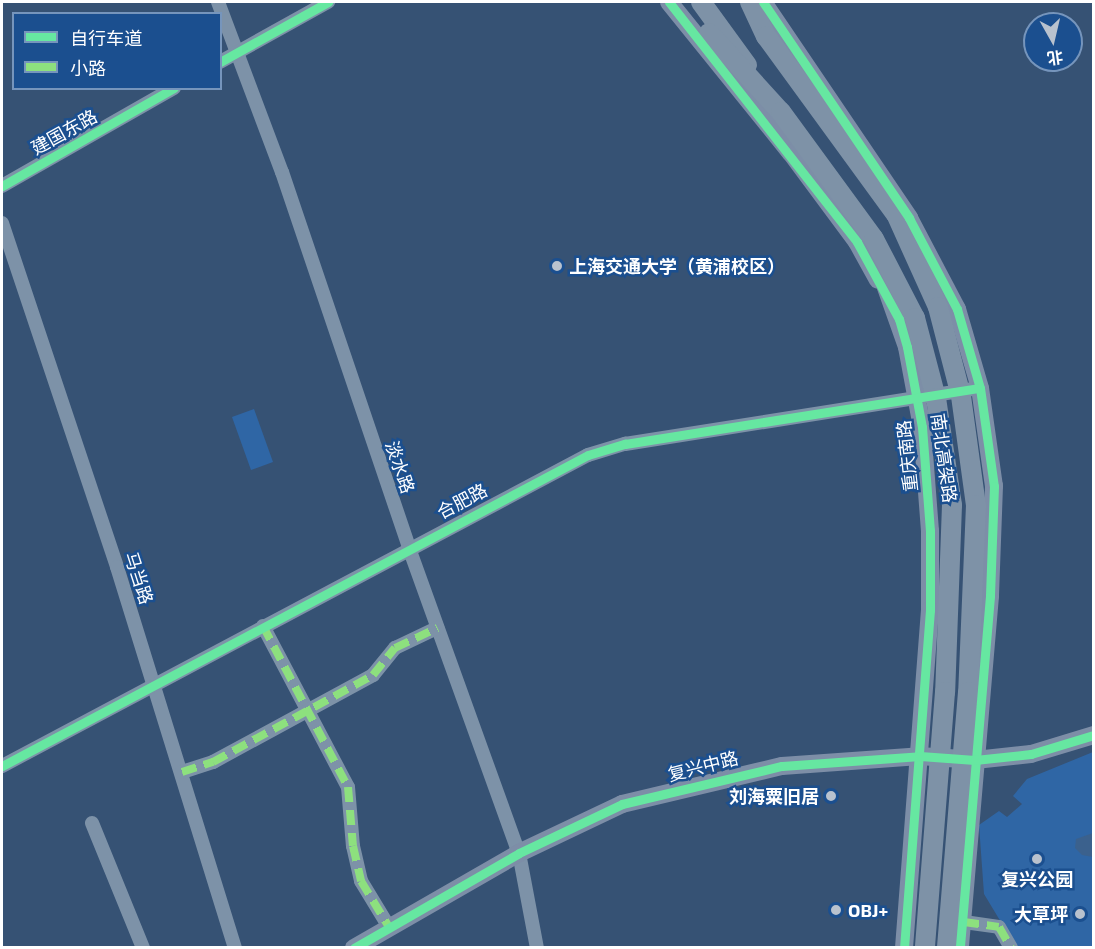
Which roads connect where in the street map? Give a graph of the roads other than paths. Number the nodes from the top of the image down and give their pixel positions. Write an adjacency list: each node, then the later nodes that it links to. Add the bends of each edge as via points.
1 (328, 2): 11 (street)
2 (669, 2): 18 (main road, 重庆南路, via 857,242)
3 (685, 2): 14 (highway, bridge)
4 (693, 2): 18 (main road, 重庆南路, via 781,114 844,206 884,274)
5 (701, 2): 14 (highway, 南北高架路, bridge)
6 (743, 2): 10 (highway, 南北高架路, bridge); 15 (main road)
7 (750, 2): 10 (highway, bridge)
8 (763, 2): 15 (main road)
9 (222, 13): 11 (street, 淡水路)
10 (766, 36): 41 (highway, 南北高架路, bridge, via 896,214 938,307 961,396 976,504 968,692)
11 (237, 53): 12 (street); 21 (street, 淡水路, via 282,172)
12 (222, 61)
13 (170, 90): 16 (street, 建国东路)
14 (781, 112): 40 (highway, 南北高架路, bridge, via 874,239 915,318 936,398 952,505 945,692)
15 (845, 128): 19 (main road, via 909,218 957,309)
16 (2, 186)
17 (2, 223): 24 (street, 马当路)
18 (899, 319): 20 (main road, 重庆南路)
19 (980, 388): 20 (street, 合肥路); 28 (main road, via 994,486 990,596)
20 (916, 398): 21 (street, 合肥路, via 606,448 569,463); 27 (main road, 重庆南路, via 930,531)
21 (409, 548): 22 (street, 合肥路); 23 (street, 淡水路)
22 (263, 626): 24 (street, 合肥路); 25 (street)
23 (437, 628): 25 (street, via 395,648 373,675); 32 (street, 淡水路)
24 (154, 684): 29 (street, 合肥路); 30 (street, 马当路)
25 (307, 711): 30 (street, via 213,762); 34 (street, via 348,787 353,846 362,881)
26 (1094, 735): 28 (main road, 复兴中路, via 1031,754)
27 (920, 756): 28 (main road, 复兴中路); 32 (main road, 复兴中路, via 745,772 622,804); 39 (main road, 重庆南路)
28 (975, 760): 33 (main road, via 975,807)
29 (2, 766)
30 (182, 772): 36 (street, 马当路)
31 (92, 823): 35 (street)
32 (519, 853): 34 (main road, 复兴中路); 38 (street, 淡水路)
33 (964, 922): 42 (main road); 43 (street, via 999,927)
34 (389, 927): 37 (main road, 复兴中路)
35 (143, 948)
36 (235, 948)
37 (354, 948)
38 (537, 948)
39 (904, 948)
40 (925, 948)
41 (947, 948)
42 (960, 948)
43 (1011, 948)

